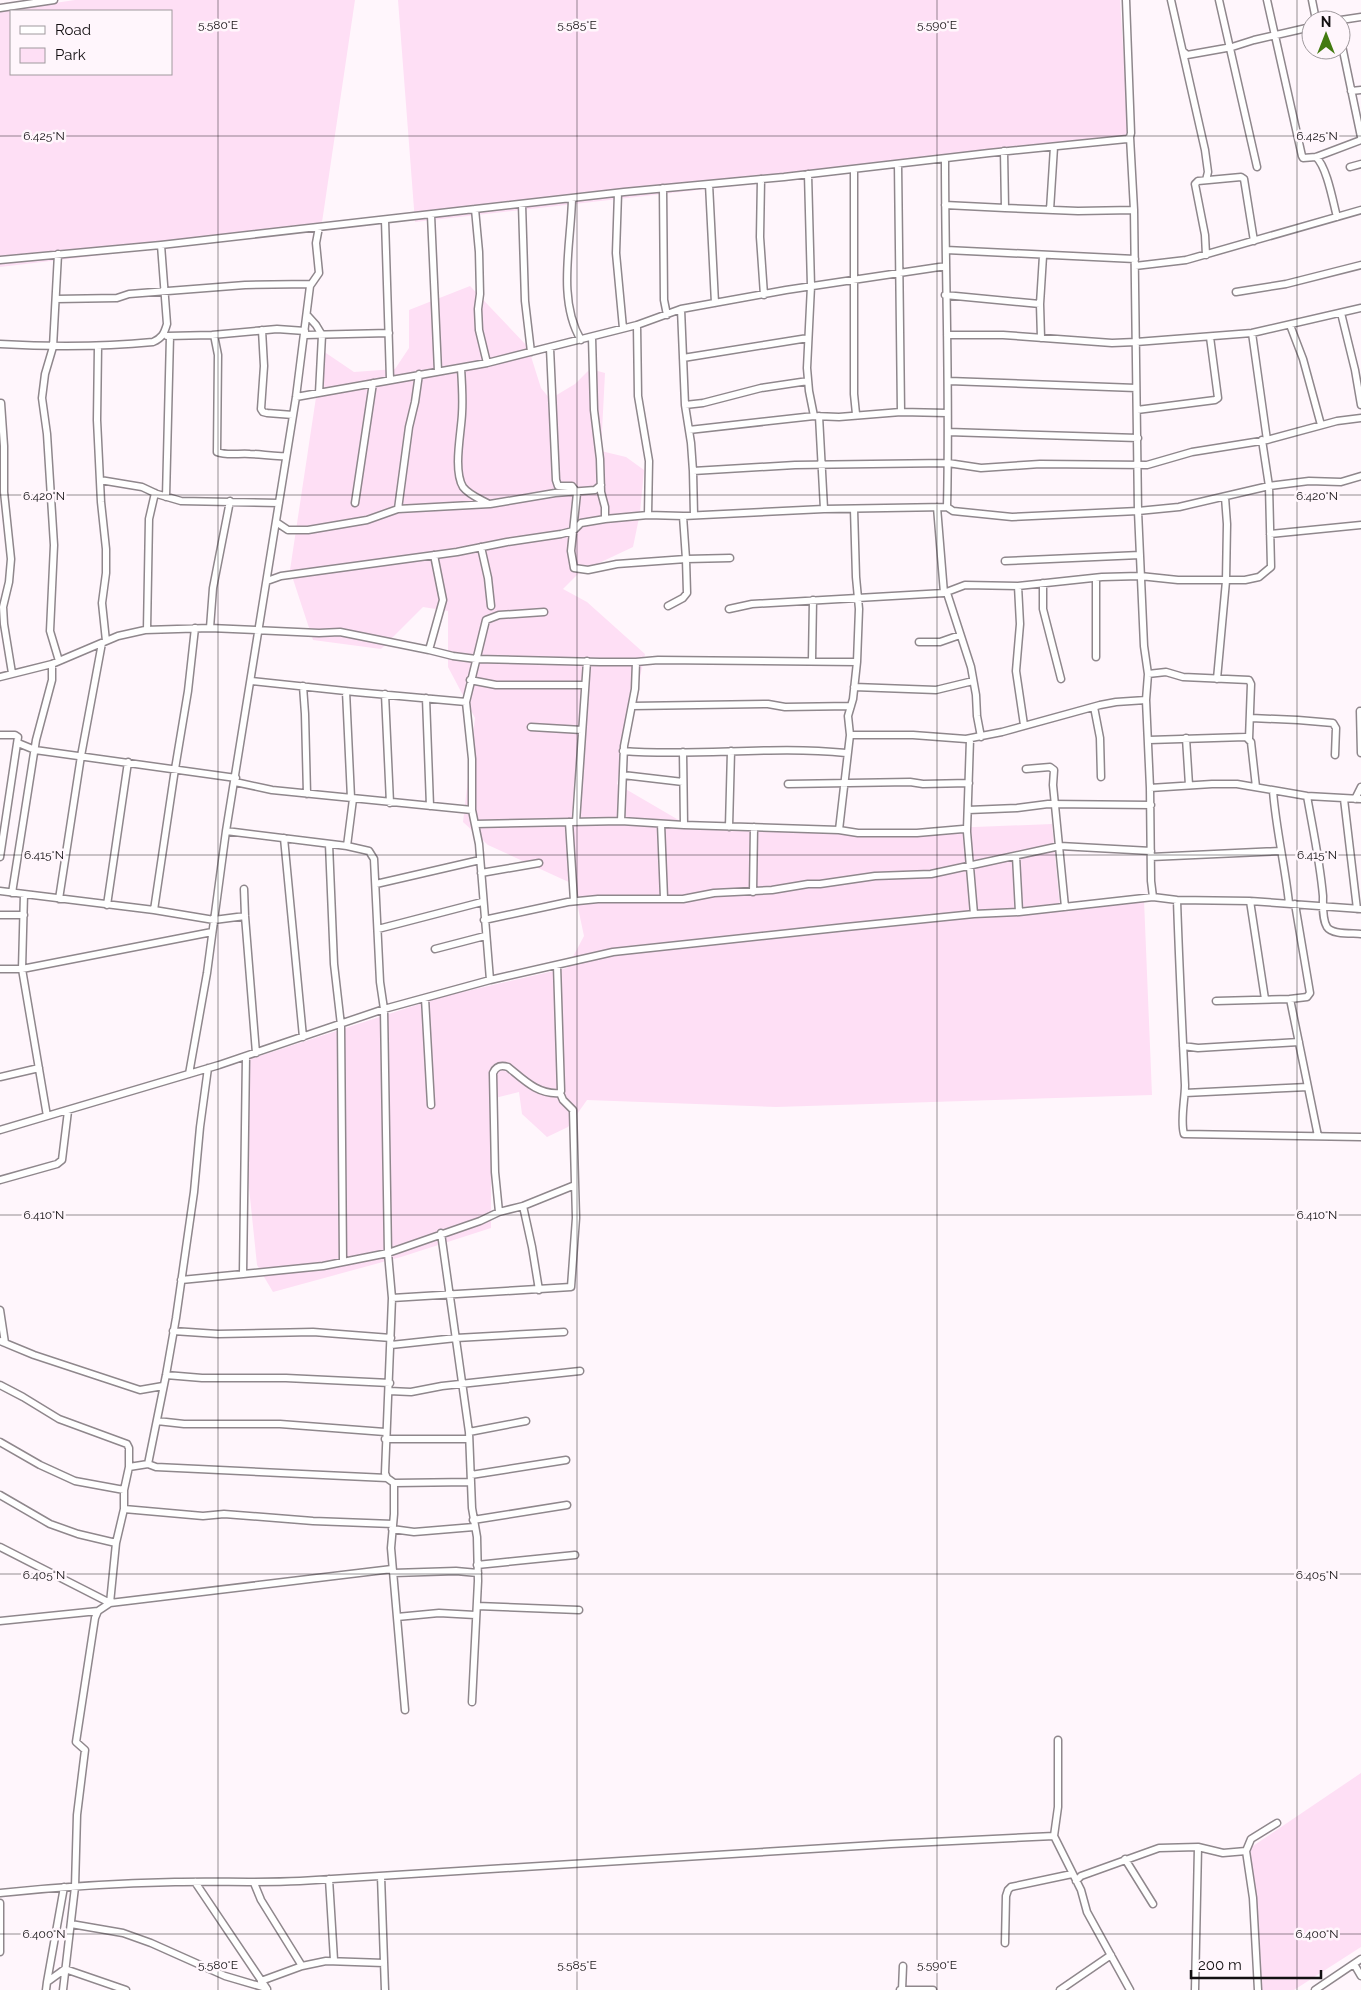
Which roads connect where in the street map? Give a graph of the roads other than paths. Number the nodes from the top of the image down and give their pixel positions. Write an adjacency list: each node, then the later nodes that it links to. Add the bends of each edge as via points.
1 (54, 0): 6 (street)
2 (1126, 0): 14 (street)
3 (1171, 0): 10 (street)
4 (1219, 0): 9 (street)
5 (1267, 0): 8 (street)
6 (0, 8)
7 (1301, 29): 8 (street)
8 (1274, 36): 9 (street); 18 (street, via 1302,156)
9 (1229, 47): 10 (street, via 1192,55); 22 (street)
10 (1183, 50): 27 (street, via 1205,150)
11 (1345, 60): 13 (street)
12 (1361, 90): 13 (street)
13 (1351, 91): 15 (street)
14 (1130, 137): 16 (street); 37 (street)
15 (1361, 138): 18 (street)
16 (1054, 147): 17 (street); 36 (street)
17 (1004, 151): 19 (street); 34 (street)
18 (1316, 157): 40 (street, via 1327,180)
19 (945, 159): 20 (street); 33 (street)
20 (898, 164): 24 (street); 53 (street)
21 (1361, 164): 23 (street)
22 (1256, 167)
23 (1350, 167)
24 (854, 169): 25 (street); 54 (street)
25 (808, 174): 26 (street); 56 (street)
26 (761, 179): 28 (street); 59 (street)
27 (1206, 180): 43 (street, via 1244,179); 47 (street, via 1195,184)
28 (708, 184): 29 (street); 62 (street)
29 (662, 188): 30 (street); 68 (street)
30 (618, 193): 31 (street); 71 (street, via 616,253)
31 (572, 199): 32 (street); 84 (street, via 568,305)
32 (522, 204): 35 (street); 90 (street)
33 (945, 205): 34 (street); 45 (street)
34 (1005, 208): 36 (street)
35 (475, 209): 39 (street); 92 (street, via 479,252 479,330)
36 (1050, 210): 37 (street)
37 (1134, 210): 50 (street)
38 (1361, 210): 40 (street)
39 (431, 215): 41 (street); 94 (street)
40 (1337, 217): 43 (street)
41 (385, 220): 42 (street); 74 (street)
42 (318, 227): 44 (street); 55 (street, via 319,270)
43 (1254, 241): 47 (street)
44 (161, 245): 46 (street); 57 (street)
45 (946, 250): 48 (street); 52 (street)
46 (58, 254): 49 (street); 61 (street)
47 (1206, 254): 50 (street, via 1177,261)
48 (1043, 256): 50 (street); 63 (street)
49 (0, 260)
50 (1135, 263): 85 (street)
51 (1361, 265): 58 (street, via 1286,284)
52 (946, 266): 53 (street); 60 (street)
53 (900, 273): 54 (street); 107 (street)
54 (855, 280): 56 (street); 109 (street)
55 (312, 284): 57 (street, via 245,285); 67 (street)
56 (811, 286): 59 (street); 82 (street)
57 (165, 292): 61 (street, via 117,298); 79 (street)
58 (1236, 292)
59 (764, 295): 62 (street)
60 (946, 295): 63 (street); 76 (street)
61 (56, 298): 87 (street)
62 (715, 304): 65 (street)
63 (1040, 304): 83 (street)
64 (1361, 308): 66 (street)
65 (681, 309): 68 (street); 91 (street)
66 (1341, 313): 70 (street); 105 (street)
67 (307, 315): 73 (street); 78 (street)
68 (667, 315): 69 (street)
69 (637, 325): 71 (street); 141 (street, via 638,396 649,461)
70 (1290, 325): 75 (street); 113 (street)
71 (623, 328): 80 (street)
72 (262, 330): 73 (street); 77 (street); 110 (street, via 261,409 266,413)
73 (305, 333): 78 (street); 102 (street)
74 (389, 333): 78 (street); 96 (street)
75 (1252, 333): 81 (street); 117 (street)
76 (947, 334): 83 (street); 98 (street)
77 (214, 335): 79 (street); 118 (street, via 218,355 217,452)
78 (322, 335): 101 (street)
79 (167, 336): 88 (street, via 153,342); 129 (street)
80 (592, 337): 84 (street); 125 (street)
81 (1210, 337): 85 (street); 106 (street, via 1218,398)
82 (808, 338): 91 (street); 97 (street)
83 (1041, 338): 85 (street)
84 (581, 340): 89 (street)
85 (1136, 342): 100 (street)
86 (0, 344): 87 (street)
87 (53, 347): 88 (street); 182 (street, via 42,398 54,545 50,631)
88 (98, 347): 124 (street)
89 (550, 348): 90 (street); 128 (street, via 556,480 558,486 572,486)
90 (530, 352): 92 (street)
91 (684, 358): 104 (street)
92 (487, 364): 93 (street)
93 (461, 368): 94 (street); 134 (street, via 460,480 469,494)
94 (438, 371): 95 (street)
95 (419, 374): 96 (street); 137 (street)
96 (390, 379): 99 (street)
97 (808, 381): 104 (street); 111 (street)
98 (949, 381): 100 (street); 108 (street)
99 (373, 382): 101 (street); 133 (street)
100 (1136, 388): 106 (street)
101 (319, 393): 102 (street)
102 (296, 397): 110 (street)
103 (0, 401): 185 (street, via 11,559 3,607)
104 (685, 405): 114 (street)
105 (1361, 405)
106 (1137, 410): 116 (street)
107 (901, 412): 108 (street); 109 (street)
108 (947, 413): 115 (street)
109 (856, 414): 111 (street)
110 (293, 415): 118 (street)
111 (816, 416): 114 (street); 120 (street)
112 (1361, 418): 113 (street)
113 (1320, 425): 117 (street)
114 (689, 430): 122 (street)
115 (948, 432): 116 (street); 119 (street)
116 (1138, 438): 121 (street)
117 (1264, 440): 121 (street); 126 (street)
118 (286, 456): 132 (street)
119 (948, 463): 120 (street); 121 (street, via 981,468 1040,464); 136 (street)
120 (822, 465): 122 (street); 138 (street)
121 (1139, 465): 140 (street)
122 (693, 471): 142 (street)
123 (1361, 476): 126 (street, via 1341,482 1309,481)
124 (100, 480): 127 (street, via 142,487); 175 (street, via 106,549 102,603)
125 (601, 486): 128 (street); 144 (street)
126 (1269, 486): 130 (street); 148 (street)
127 (155, 493): 129 (street); 172 (street, via 149,519)
128 (577, 493): 134 (street, via 554,493); 147 (street)
129 (166, 497): 131 (street, via 180,501)
130 (1225, 497): 140 (street, via 1179,507); 160 (street)
131 (230, 501): 132 (street); 171 (street, via 213,588)
132 (279, 503): 145 (street)
133 (355, 503)
134 (490, 504): 137 (street)
135 (938, 507): 136 (street); 139 (street); 163 (street)
136 (947, 507): 140 (street, via 1012,517)
137 (398, 509): 145 (street, via 367,520 308,530 288,530)
138 (824, 509): 139 (street); 142 (street)
139 (854, 509): 164 (street)
140 (1138, 510): 150 (street)
141 (648, 515): 143 (street); 144 (street)
142 (694, 515): 143 (street)
143 (683, 516): 153 (street)
144 (605, 519): 147 (street, via 581,523)
145 (276, 522): 155 (street)
146 (1361, 525): 148 (street)
147 (573, 530): 149 (street); 153 (street, via 572,566 577,569)
148 (1270, 534): 160 (street, via 1271,568 1259,577)
149 (481, 547): 151 (street); 166 (street)
150 (1140, 555): 154 (street); 157 (street)
151 (434, 556): 156 (street); 177 (street, via 443,600)
152 (730, 558): 153 (street)
153 (686, 559): 167 (street, via 687,593)
154 (1005, 561)
155 (268, 568): 156 (street); 159 (street)
156 (281, 576): 159 (street)
157 (1140, 576): 158 (street); 160 (street); 186 (street)
158 (1096, 578): 161 (street); 178 (street)
159 (266, 580): 173 (street)
160 (1226, 581): 189 (street)
161 (1043, 583): 162 (street); 188 (street, via 1043,608)
162 (1018, 586): 163 (street, via 965,585); 206 (street, via 1020,624 1016,671)
163 (946, 593): 164 (street); 174 (street)
164 (858, 598): 165 (street); 184 (street)
165 (813, 600): 168 (street, via 752,604); 180 (street)
166 (491, 606)
167 (668, 606)
168 (729, 609)
169 (544, 612): 179 (street, via 488,618 483,625)
170 (195, 628): 171 (street); 172 (street); 226 (street)
171 (210, 628): 173 (street)
172 (147, 630): 175 (street)
173 (259, 630): 177 (street, via 348,633); 191 (street)
174 (960, 635): 176 (street, via 940,642); 192 (street)
175 (104, 642): 182 (street); 224 (street)
176 (918, 642)
177 (429, 650): 179 (street)
178 (1096, 657)
179 (476, 659): 181 (street); 190 (street)
180 (812, 660): 183 (street); 184 (street)
181 (587, 661): 183 (street); 193 (street)
182 (56, 662): 185 (street); 217 (street)
183 (636, 662): 201 (street)
184 (857, 662): 195 (street)
185 (12, 673): 187 (street)
186 (1148, 674): 189 (street, via 1166,672 1183,677); 199 (street)
187 (0, 677)
188 (1061, 679)
189 (1217, 679): 205 (street, via 1249,680)
190 (470, 680): 193 (street, via 496,684); 200 (street)
191 (252, 681): 194 (street); 230 (street)
192 (973, 681): 195 (street, via 936,690); 211 (street)
193 (585, 685): 208 (street)
194 (303, 686): 196 (street); 240 (street)
195 (854, 687): 202 (street)
196 (346, 691): 197 (street); 242 (street)
197 (385, 694): 198 (street); 245 (street)
198 (426, 698): 200 (street); 248 (street)
199 (1146, 700): 203 (street); 215 (street)
200 (466, 702): 249 (street, via 472,759)
201 (632, 706): 202 (street); 218 (street)
202 (851, 706): 210 (street, via 848,716)
203 (1094, 707): 206 (street); 229 (street, via 1100,738)
204 (1360, 711): 222 (street)
205 (1251, 718): 214 (street); 223 (street, via 1333,724 1336,728)
206 (1024, 725): 211 (street)
207 (530, 727): 208 (street)
208 (582, 730): 252 (street)
209 (0, 735): 216 (street, via 15,735)
210 (850, 735): 213 (street); 221 (street)
211 (981, 737): 213 (street)
212 (1186, 738): 214 (street); 215 (street); 235 (street)
213 (970, 739): 233 (street)
214 (1249, 739): 238 (street)
215 (1149, 740): 237 (street)
216 (18, 743): 217 (street); 258 (street)
217 (35, 750): 224 (street); 278 (street)
218 (623, 751): 220 (street); 228 (street)
219 (731, 751): 220 (street); 221 (street); 256 (street)
220 (683, 752): 231 (street)
221 (846, 753): 232 (street)
222 (1361, 753)
223 (1336, 755)
224 (81, 756): 225 (street); 281 (street)
225 (128, 762): 226 (street); 288 (street)
226 (175, 769): 230 (street); 292 (street)
227 (1026, 769): 246 (street, via 1053,768)
228 (623, 775): 231 (street); 251 (street)
229 (1101, 776)
230 (235, 780): 240 (street, via 272,790); 261 (street)
231 (683, 782): 255 (street)
232 (845, 783): 233 (street); 234 (street); 259 (street)
233 (969, 783): 250 (street)
234 (788, 784)
235 (1189, 785): 237 (street); 238 (street, via 1236,784)
236 (1361, 787): 244 (street)
237 (1150, 788): 247 (street)
238 (1256, 788): 239 (street)
239 (1272, 791): 241 (street); 266 (street)
240 (307, 794): 242 (street)
241 (1307, 796): 243 (street); 289 (street, via 1319,858)
242 (352, 799): 245 (street); 264 (street)
243 (1344, 799): 244 (street); 291 (street)
244 (1358, 799)
245 (390, 803): 248 (street)
246 (1056, 804): 247 (street); 250 (street); 265 (street)
247 (1151, 805): 267 (street)
248 (430, 806): 249 (street)
249 (472, 810): 253 (street)
250 (968, 810): 260 (street)
251 (621, 821): 252 (street); 254 (street)
252 (573, 822): 253 (street); 286 (street)
253 (475, 824): 270 (street)
254 (661, 824): 255 (street); 282 (street)
255 (684, 825): 256 (street)
256 (730, 827): 257 (street)
257 (754, 827): 259 (street); 277 (street)
258 (2, 830): 269 (street)
259 (838, 830): 260 (street, via 858,833)
260 (967, 830): 272 (street)
261 (226, 831): 262 (street); 298 (street)
262 (284, 838): 263 (street); 315 (street)
263 (330, 844): 264 (street); 314 (street)
264 (347, 846): 274 (street, via 373,854)
265 (1060, 846): 267 (street); 268 (street); 290 (street)
266 (1280, 851): 267 (street); 287 (street)
267 (1151, 854): 280 (street)
268 (1016, 856): 272 (street); 293 (street)
269 (0, 857)
270 (480, 860): 273 (street); 274 (street)
271 (539, 863): 273 (street)
272 (970, 864): 277 (street, via 931,874 876,876); 294 (street)
273 (481, 873): 285 (street)
274 (376, 884): 300 (street)
275 (244, 889): 297 (street)
276 (0, 891): 278 (street)
277 (753, 892): 282 (street)
278 (12, 893): 279 (street)
279 (24, 894): 281 (street); 296 (street)
280 (1153, 897): 283 (street); 290 (street)
281 (59, 898): 288 (street)
282 (664, 898): 286 (street, via 598,898)
283 (1177, 900): 284 (street); 317 (street)
284 (1250, 901): 287 (street); 310 (street)
285 (482, 902): 299 (street); 300 (street)
286 (574, 902): 299 (street)
287 (1292, 904): 289 (street); 311 (street, via 1310,993 1307,997)
288 (107, 905): 292 (street)
289 (1322, 906): 291 (street); 302 (street, via 1329,929)
290 (1065, 907): 293 (street)
291 (1359, 909)
292 (154, 910): 298 (street)
293 (1019, 912): 294 (street)
294 (974, 914): 305 (street, via 613,952)
295 (0, 915): 296 (street)
296 (24, 915): 306 (street)
297 (244, 916): 298 (street); 318 (street)
298 (214, 920): 301 (street)
299 (484, 920): 303 (street)
300 (378, 929): 313 (street)
301 (212, 932): 306 (street); 322 (street)
302 (1361, 934)
303 (485, 936): 304 (street); 308 (street)
304 (435, 949)
305 (558, 965): 308 (street); 325 (street)
306 (22, 969): 307 (street); 320 (street)
307 (0, 970)
308 (490, 980): 309 (street)
309 (425, 998): 313 (street); 327 (street)
310 (1265, 999): 311 (street); 312 (street)
311 (1290, 999): 316 (street)
312 (1216, 1001)
313 (384, 1009): 314 (street); 338 (street)
314 (340, 1025): 315 (street); 339 (street)
315 (303, 1037): 318 (street)
316 (1299, 1042): 317 (street, via 1198,1048); 324 (street)
317 (1183, 1046): 326 (street)
318 (256, 1053): 319 (street)
319 (246, 1056): 321 (street); 340 (street)
320 (39, 1068): 323 (street); 329 (street)
321 (208, 1068): 322 (street); 341 (street)
322 (189, 1074): 328 (street)
323 (0, 1077)
324 (1308, 1087): 326 (street); 331 (street)
325 (560, 1093): 334 (street, via 573,1110); 336 (street, via 538,1090 503,1066 495,1070 495,1172)
326 (1185, 1093): 331 (street, via 1183,1132 1186,1135)
327 (431, 1105)
328 (68, 1111): 329 (street); 333 (street, via 62,1160)
329 (47, 1116): 330 (street)
330 (0, 1130)
331 (1318, 1136): 332 (street)
332 (1361, 1137)
333 (0, 1180)
334 (576, 1185): 335 (street); 342 (street, via 571,1286)
335 (523, 1206): 336 (street); 342 (street)
336 (499, 1212): 337 (street)
337 (441, 1233): 338 (street); 343 (street)
338 (388, 1252): 339 (street); 344 (street)
339 (343, 1262): 340 (street)
340 (243, 1274): 341 (street)
341 (181, 1280): 346 (street)
342 (539, 1290): 343 (street)
343 (451, 1295): 344 (street); 348 (street)
344 (392, 1298): 349 (street)
345 (0, 1310): 350 (street)
346 (172, 1331): 349 (street, via 218,1334 314,1332); 352 (street)
347 (564, 1332): 348 (street)
348 (456, 1338): 349 (street); 354 (street)
349 (391, 1341): 353 (street)
350 (3, 1342): 356 (street, via 140,1390)
351 (580, 1371): 354 (street)
352 (166, 1375): 353 (street); 356 (street)
353 (390, 1383): 357 (street)
354 (462, 1384): 357 (street, via 411,1392); 361 (street)
355 (0, 1385): 365 (street, via 60,1420 127,1444)
356 (163, 1386): 358 (street)
357 (389, 1391): 360 (street)
358 (157, 1421): 360 (street, via 280,1424); 364 (street)
359 (526, 1421): 361 (street)
360 (385, 1435): 361 (street); 366 (street)
361 (469, 1436): 367 (street)
362 (0, 1442): 369 (street, via 40,1466 75,1481)
363 (566, 1460): 367 (street)
364 (148, 1464): 365 (street); 366 (street, via 156,1467)
365 (129, 1467): 369 (street)
366 (387, 1478): 368 (street)
367 (471, 1479): 368 (street); 373 (street)
368 (394, 1483): 374 (street)
369 (124, 1490): 372 (street)
370 (0, 1496): 375 (street, via 50,1524)
371 (567, 1505): 373 (street)
372 (124, 1509): 374 (street); 375 (street)
373 (474, 1524): 374 (street, via 414,1532); 378 (street)
374 (392, 1526): 379 (street)
375 (116, 1543): 381 (street)
376 (0, 1547): 381 (street)
377 (575, 1555): 378 (street)
378 (477, 1565): 380 (street)
379 (393, 1571): 380 (street); 381 (street); 386 (street)
380 (478, 1573): 382 (street)
381 (110, 1603): 384 (street)
382 (476, 1606): 383 (street); 385 (street)
383 (579, 1610)
384 (98, 1611): 387 (street); 403 (street, via 76,1742 85,1750 77,1815)
385 (475, 1615): 386 (street, via 438,1613); 388 (street)
386 (397, 1617): 389 (street)
387 (0, 1621)
388 (472, 1702)
389 (405, 1710)
390 (1058, 1740): 392 (street, via 1058,1807)
391 (1277, 1823): 394 (street, via 1251,1839)
392 (1054, 1836): 396 (street); 397 (street)
393 (1198, 1847): 394 (street, via 1217,1852); 395 (street, via 1159,1848); 430 (street)
394 (1246, 1851): 431 (street, via 1253,1898)
395 (1125, 1859): 399 (street, via 1081,1876); 406 (street)
396 (1072, 1874): 399 (street); 408 (street, via 1008,1890)
397 (382, 1876): 398 (street); 413 (street)
398 (329, 1879): 401 (street); 412 (street)
399 (1076, 1881): 410 (street)
400 (195, 1882): 401 (street); 403 (street); 419 (street)
401 (254, 1883): 415 (street)
402 (64, 1887): 403 (street); 404 (street); 420 (street)
403 (75, 1887): 407 (street)
404 (0, 1893)
405 (0, 1903): 409 (street)
406 (1153, 1904)
407 (71, 1924): 417 (street); 421 (street, via 123,1933 225,1976)
408 (1005, 1943)
409 (0, 1952)
410 (1111, 1955): 428 (street); 429 (street)
411 (1361, 1959): 414 (street)
412 (334, 1960): 413 (street); 415 (street)
413 (384, 1963): 425 (street)
414 (1354, 1964): 418 (street); 432 (street)
415 (302, 1966): 419 (street)
416 (903, 1966): 426 (street)
417 (65, 1969): 420 (street); 423 (street); 424 (street)
418 (1361, 1976)
419 (261, 1981): 421 (street)
420 (47, 1982): 422 (street)
421 (267, 1989)
422 (46, 1990)
423 (63, 1990)
424 (126, 1990)
425 (385, 1990)
426 (902, 1990): 427 (street)
427 (933, 1990)
428 (1060, 1990)
429 (1130, 1990)
430 (1194, 1990)
431 (1258, 1990)
432 (1315, 1990)

